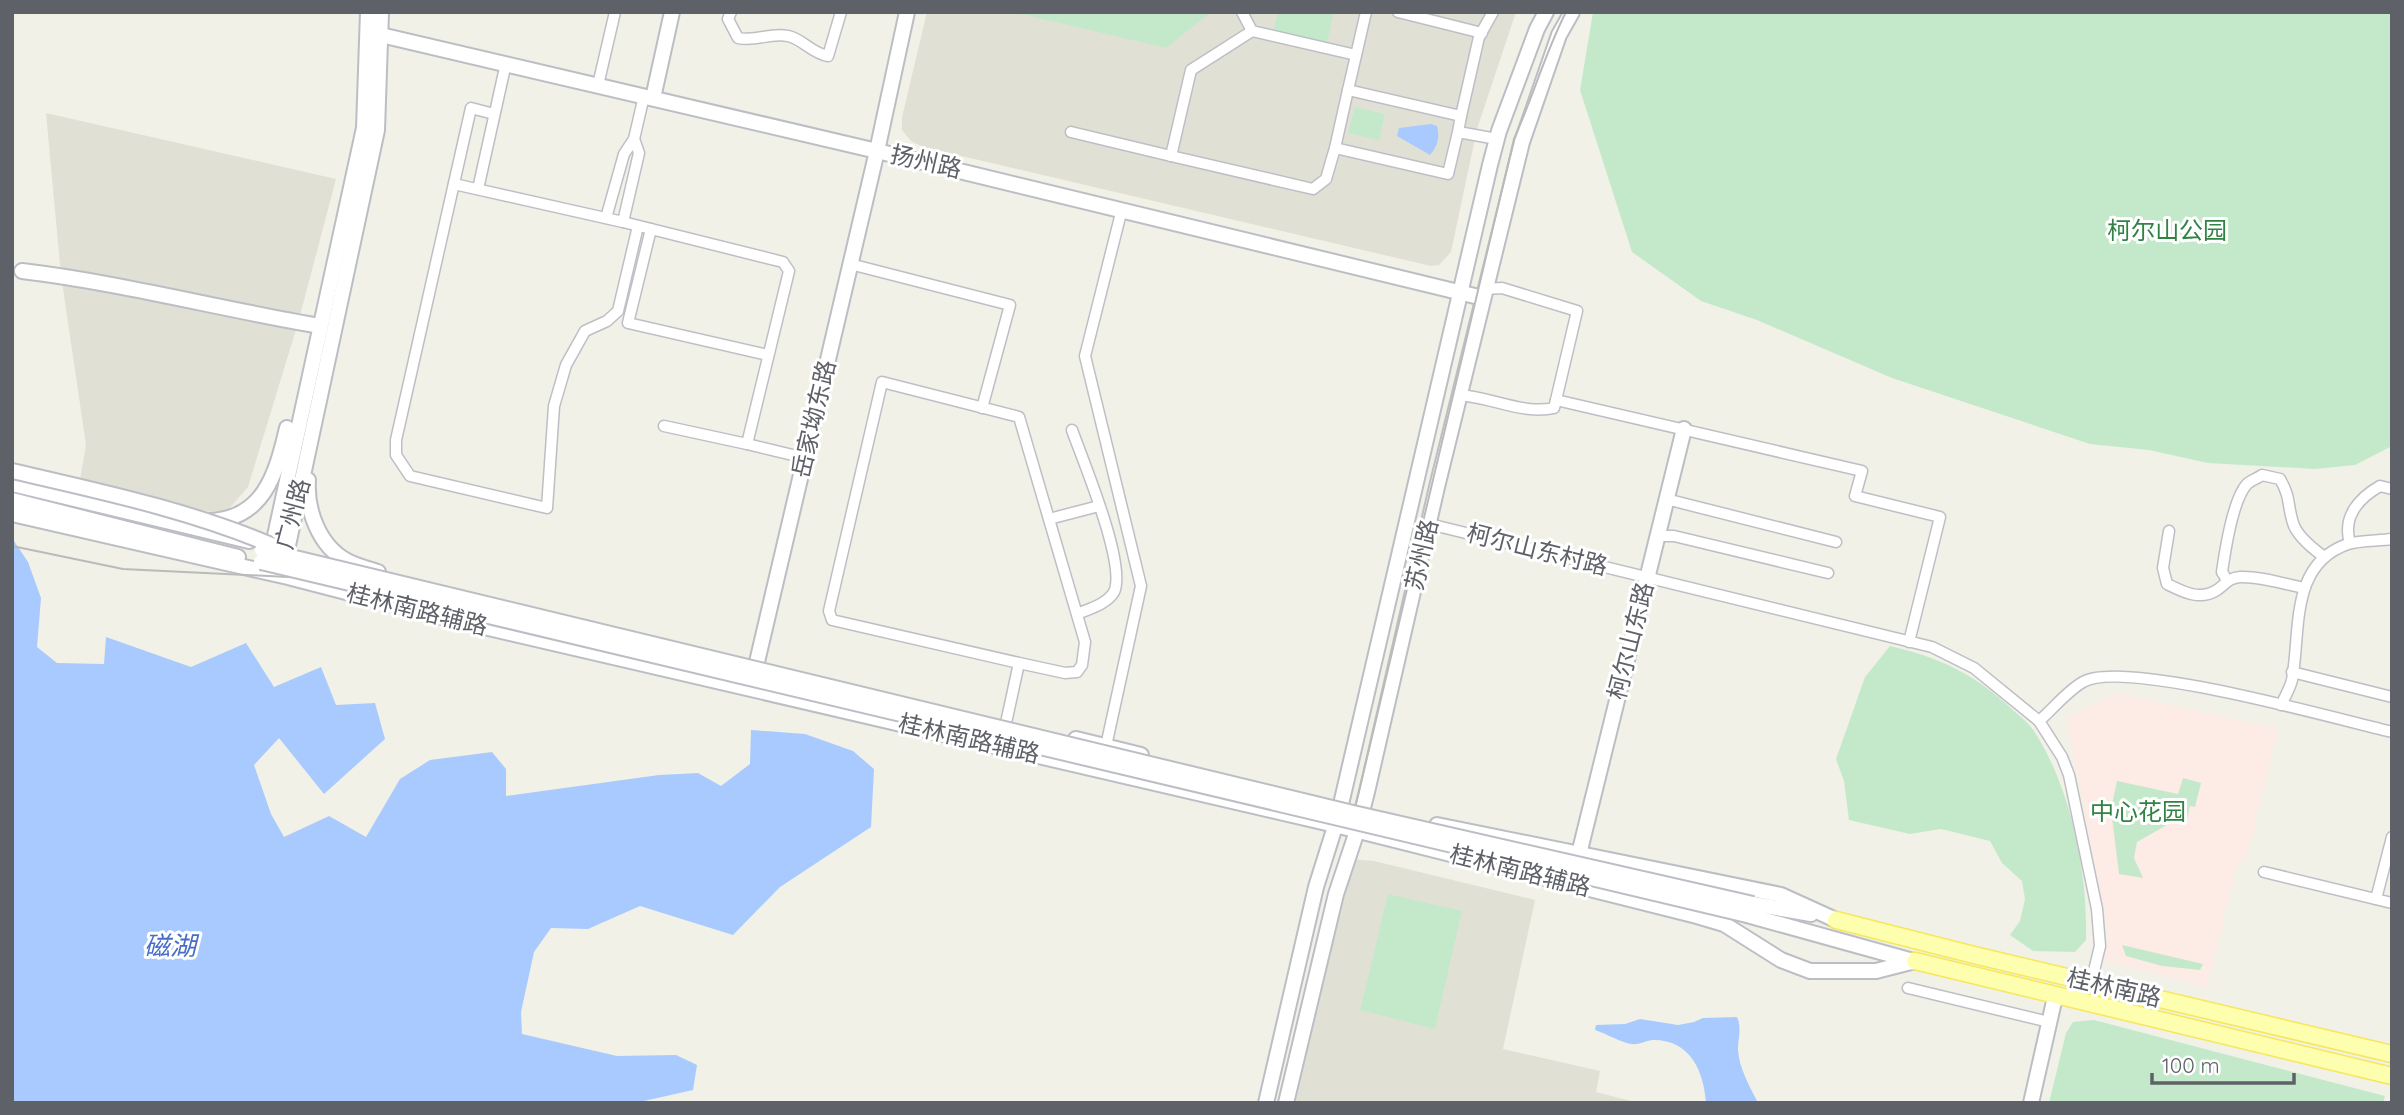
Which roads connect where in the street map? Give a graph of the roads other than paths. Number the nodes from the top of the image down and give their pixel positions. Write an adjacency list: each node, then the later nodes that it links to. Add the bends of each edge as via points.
1 (368, 12): 16 (main road, 广州路)
2 (381, 12): 16 (main road, 广州路)
3 (615, 12): 19 (street)
4 (672, 12): 21 (main road)
5 (731, 12): 6 (street, via 728,19 738,38 753,41 775,34 792,36 817,54 828,56)
6 (841, 12)
7 (907, 12): 29 (main road, 岳家坳东路)
8 (1242, 12): 14 (street)
9 (1366, 12): 17 (street)
10 (1398, 12): 15 (street)
11 (1493, 12): 15 (street)
12 (1546, 12): 27 (main road, 苏州路)
13 (1572, 12): 41 (main road, 苏州路, via 1559,35 1522,142)
14 (1252, 31): 17 (street); 30 (street, via 1191,70)
15 (1482, 33): 23 (street)
16 (375, 34): 18 (main road, 扬州路); 44 (main road, 广州路, via 364,128); 52 (main road, 广州路, via 377,130)
17 (1356, 55): 20 (street)
18 (506, 63): 19 (main road, 扬州路); 22 (street)
19 (598, 85): 21 (main road, 扬州路)
20 (1348, 90): 23 (street); 28 (street)
21 (648, 97): 26 (street); 29 (main road, 扬州路)
22 (494, 114): 31 (street, via 471,108); 32 (street)
23 (1461, 116): 25 (street)
24 (1071, 132): 30 (street)
25 (1458, 132): 27 (street); 28 (street, via 1448,174)
26 (634, 139): 34 (street, via 624,154); 35 (street, via 639,153)
27 (1497, 139): 40 (main road, 苏州路)
28 (1335, 148): 30 (street, via 1326,179 1312,189)
29 (877, 151): 33 (main road, 扬州路); 38 (main road, 岳家坳东路)
30 (1171, 156)
31 (454, 184): 32 (street); 42 (street, via 396,440 396,455 410,476 547,508 554,406 566,365 585,331)
32 (478, 189): 34 (street)
33 (1122, 209): 40 (main road, 扬州路); 93 (street, via 1086,356 1141,586)
34 (606, 218): 35 (street)
35 (623, 222): 36 (street)
36 (638, 226): 37 (street); 42 (street, via 618,311)
37 (651, 229): 43 (street); 45 (street, via 783,262 789,271)
38 (850, 264): 48 (street, via 1010,305); 54 (main road, 岳家坳东路)
39 (22, 271): 44 (main road, via 165,295)
40 (1460, 292): 41 (main road, 扬州路); 94 (main road, 苏州路)
41 (1484, 293): 46 (main road, 苏州路); 47 (street, via 1502,288 1577,311)
42 (607, 321): 43 (street)
43 (628, 323): 45 (street)
44 (319, 330): 63 (main road, via 304,359 278,466 257,501 235,518 223,520); 72 (main road, 广州路)
45 (768, 355): 53 (street)
46 (1460, 395): 47 (street, via 1540,411 1554,408); 65 (main road, 苏州路)
47 (1556, 400): 50 (street)
48 (982, 408): 64 (street, via 1019,418); 84 (street, via 882,382 829,611 832,620)
49 (664, 426): 53 (street)
50 (1684, 429): 59 (main road, 柯尔山东路); 83 (street, via 1862,471 1856,496 1940,517)
51 (1072, 430): 61 (street)
52 (313, 435): 73 (main road, 广州路); 76 (main road, via 307,485 319,533 332,551 347,561)
53 (747, 444): 54 (street)
54 (805, 458): 85 (main road, 岳家坳东路)
55 (12, 471): 75 (main road, bridge, via 247,534)
56 (12, 484): 63 (main road, 桂林南路辅路)
57 (2392, 489): 71 (street, via 2380,485 2356,505 2349,519)
58 (12, 491): 75 (main road, bridge)
59 (1666, 499): 68 (main road, 柯尔山东路); 70 (street)
60 (12, 500): 66 (main road)
61 (1099, 506): 64 (street); 82 (street, via 1117,578 1113,593 1102,604)
62 (12, 512): 66 (main road); 77 (main road, 桂林南路辅路)
63 (148, 517): 72 (main road, 桂林南路辅路)
64 (1049, 519): 82 (street)
65 (1429, 524): 79 (street, 柯尔山东村路); 95 (main road, 苏州路)
66 (127, 528): 103 (main road, bridge)
67 (2169, 531): 80 (street, via 2164,568 2167,584 2205,596)
68 (1657, 536): 78 (street, via 1674,536); 79 (main road, 柯尔山东路)
69 (2392, 539): 71 (street)
70 (1836, 542)
71 (2350, 543): 74 (street)
72 (271, 547): 73 (main road, 桂林南路辅路); 77 (main road, 广州路)
73 (287, 550): 76 (main road, 桂林南路辅路); 77 (main road, 广州路)
74 (2323, 556): 80 (street, via 2293,525 2288,493 2280,479 2262,475 2247,485 2238,504 2226,543 2222,572); 81 (street)
75 (311, 562): 103 (main road, bridge)
76 (378, 572): 85 (main road, 桂林南路辅路)
77 (270, 573): 87 (main road, 桂林南路辅路)
78 (1828, 573)
79 (1646, 578): 83 (street, 柯尔山东村路); 99 (main road, 柯尔山东路)
80 (2227, 580): 81 (street, via 2241,577)
81 (2304, 588): 86 (street)
82 (1077, 614): 84 (street, via 1085,642 1077,672)
83 (1909, 642): 90 (street, 柯尔山东村路, via 1966,663)
84 (1020, 663): 91 (street)
85 (756, 666): 87 (main road, 岳家坳东路); 91 (main road, 桂林南路辅路)
86 (2292, 672): 88 (street); 89 (street)
87 (750, 687): 96 (main road, 桂林南路辅路)
88 (2392, 697)
89 (2281, 705): 90 (street, via 2177,682 2100,676 2084,681); 92 (street)
90 (2039, 721): 106 (street, 柯尔山东村路, via 2069,775 2097,909 2100,946)
91 (1006, 723): 93 (main road, 桂林南路辅路)
92 (2392, 732)
93 (1106, 746): 94 (main road, 桂林南路辅路)
94 (1340, 804): 95 (main road, 桂林南路辅路); 96 (main road, 苏州路)
95 (1362, 810): 97 (main road, 苏州路); 99 (main road, 桂林南路辅路)
96 (1335, 825): 97 (main road, 桂林南路辅路); 112 (main road, 苏州路, via 1316,887)
97 (1357, 831): 105 (main road, 桂林南路辅路, via 1698,916 1810,971 1876,971); 113 (main road, 苏州路, via 1336,894)
98 (2392, 837): 101 (street)
99 (1579, 854): 104 (main road, 桂林南路辅路, via 1781,895)
100 (2264, 872): 101 (street)
101 (2376, 899): 102 (street)
102 (2392, 903)
103 (1750, 910): 104 (main road); 105 (main road)
104 (1836, 920): 106 (main road, 桂林南路)
105 (1915, 961): 108 (main road, 桂林南路)
106 (2091, 983): 110 (main road, 桂林南路)
107 (1908, 988): 109 (street)
108 (2056, 997): 109 (main road); 111 (main road, 桂林南路)
109 (2049, 1022): 114 (main road)
110 (2392, 1054)
111 (2392, 1076)
112 (1266, 1103)
113 (1286, 1103)
114 (2031, 1103)

